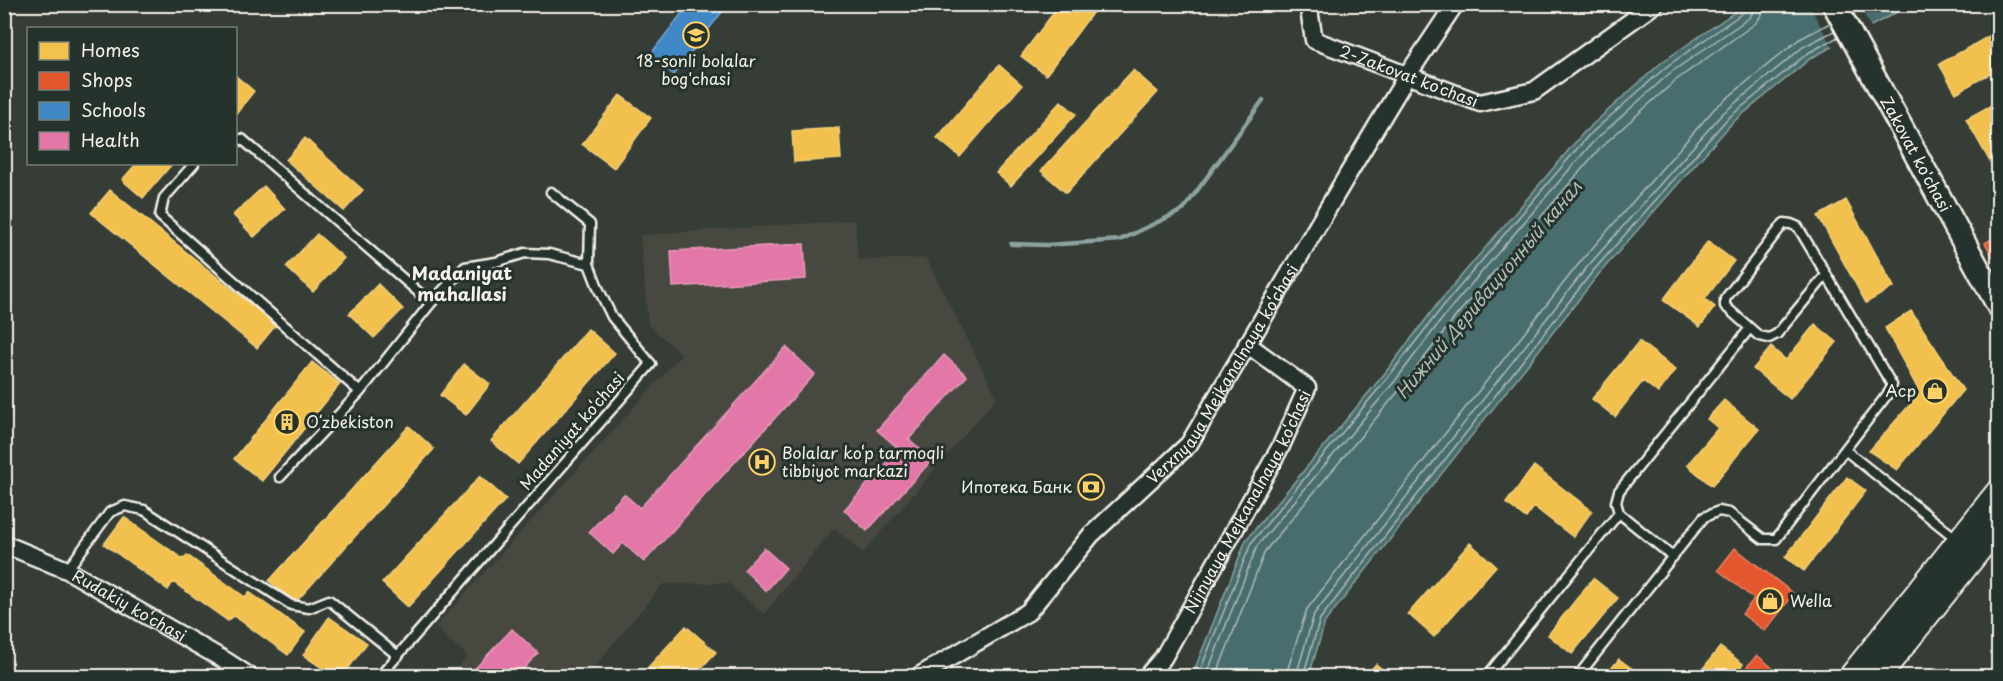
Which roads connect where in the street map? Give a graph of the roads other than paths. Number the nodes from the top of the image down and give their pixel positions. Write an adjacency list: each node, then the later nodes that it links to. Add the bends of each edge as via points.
1 (1308, 4): 5 (street, 2-Zakovat ko‘chasi, via 1314,40)
2 (1455, 4): 5 (street, Verxnyaya Mejkanalnaya ko‘chasi)
3 (1655, 4): 5 (street, 2-Zakovat ko‘chasi, via 1534,91 1480,103)
4 (1834, 4): 12 (main road, Zakovat ko'chasi)
5 (1407, 76): 14 (street, Verxnyaya Mejkanalnaya ko‘chasi)
6 (237, 139): 11 (lane, via 242,139)
7 (193, 165): 15 (lane, via 164,198 159,216)
8 (551, 192): 9 (lane, Madaniyat ko‘chasi, via 590,224)
9 (589, 264): 11 (lane, via 549,254 525,253 465,267); 25 (lane, Madaniyat ko‘chasi, via 612,317 651,364)
10 (1826, 275): 13 (lane, via 1777,334 1769,338 1759,336); 13 (lane, via 1798,227 1784,223 1725,299 1725,306); 16 (lane, via 1892,385)
11 (430, 303): 15 (lane)
12 (1998, 304)
13 (1750, 327): 19 (lane, via 1619,491)
14 (1247, 344): 28 (street, Verxnyaya Mejkanalnaya ko‘chasi, via 1189,444 1091,535 1028,612); 29 (street, Nijnyaya Mejkanalnaya ko‘chasi, via 1307,388 1275,456 1162,658)
15 (360, 392): 17 (lane)
16 (1845, 450): 21 (lane); 23 (lane, via 1776,539 1763,539 1730,513 1719,511 1704,517)
17 (280, 477)
18 (1998, 494): 21 (main road)
19 (1619, 513): 23 (lane); 30 (lane)
20 (1998, 524): 33 (main road)
21 (1960, 542): 32 (main road)
22 (4, 544): 24 (street, Rudakiy ko‘chasi)
23 (1673, 557): 31 (lane)
24 (67, 570): 25 (lane, via 111,512 125,506 144,510 291,605 309,608 329,600); 26 (street, Rudakiy ko‘chasi)
25 (398, 656): 27 (lane, Madaniyat ko‘chasi)
26 (249, 676)
27 (380, 676)
28 (920, 676)
29 (1147, 676)
30 (1487, 676)
31 (1578, 676)
32 (1853, 676)
33 (1877, 676)

